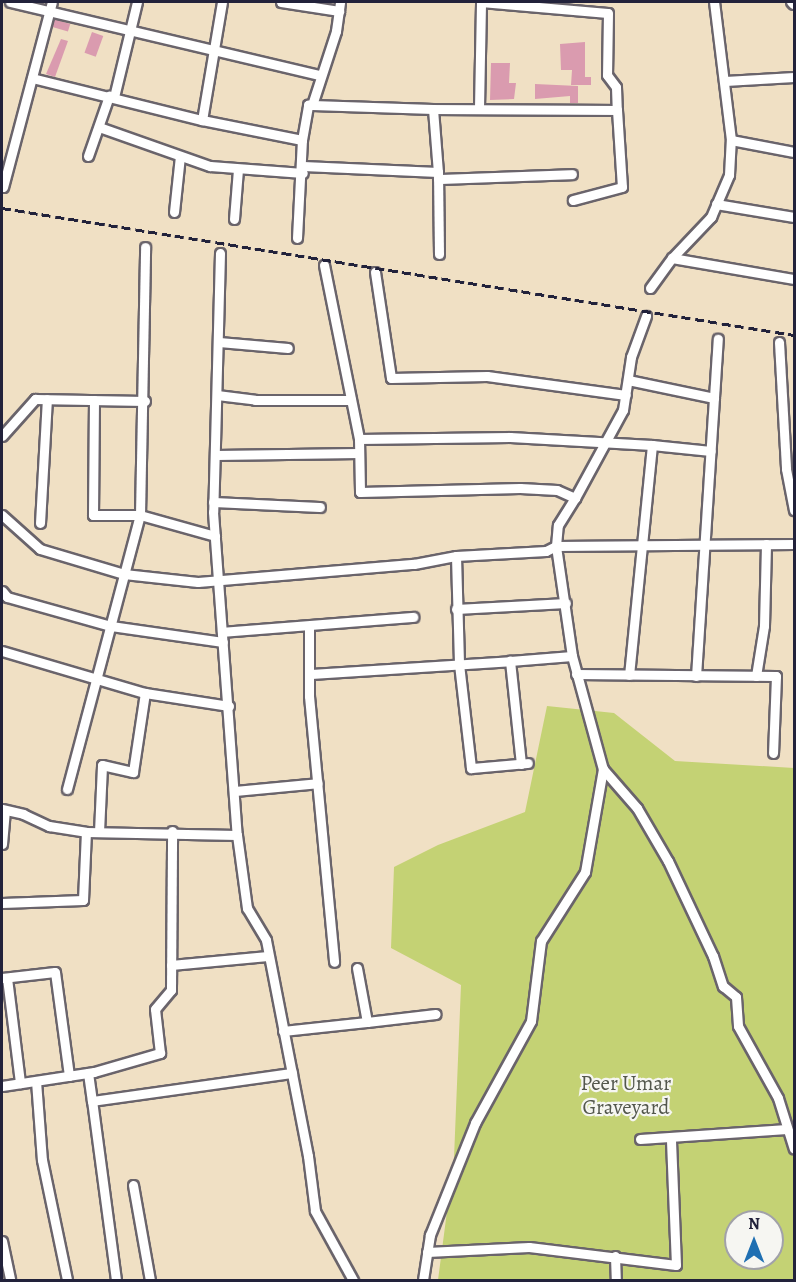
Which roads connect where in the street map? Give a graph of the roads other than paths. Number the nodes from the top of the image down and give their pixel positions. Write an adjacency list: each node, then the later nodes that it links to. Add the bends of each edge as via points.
1 (10, 2): 7 (street)
2 (137, 2): 9 (street)
3 (222, 2): 10 (street)
4 (281, 2): 8 (street)
5 (481, 2): 17 (street); 19 (street, via 608,13 607,75 616,87)
6 (714, 2): 14 (street)
7 (52, 6): 9 (street); 13 (street)
8 (340, 6): 11 (street)
9 (130, 29): 10 (street); 15 (street)
10 (215, 50): 11 (street); 20 (street)
11 (320, 75): 16 (street)
12 (795, 77): 14 (street)
13 (32, 78): 15 (street); 31 (street)
14 (725, 81): 23 (street)
15 (111, 97): 20 (street); 21 (street)
16 (312, 105): 18 (street); 22 (street, via 308,105)
17 (479, 108): 18 (street); 19 (street)
18 (433, 110): 30 (street)
19 (617, 110): 32 (street, via 622,187)
20 (202, 120): 22 (street)
21 (99, 128): 25 (street); 26 (street)
22 (302, 140): 28 (street)
23 (731, 140): 24 (street); 33 (street, via 729,175)
24 (795, 152)
25 (88, 156)
26 (180, 156): 27 (street, via 210,166); 34 (street)
27 (238, 169): 28 (street); 36 (street)
28 (303, 170): 30 (street); 37 (street)
29 (572, 174): 30 (street)
30 (438, 175): 40 (street)
31 (3, 187)
32 (573, 200)
33 (717, 204): 35 (street); 41 (street, via 711,217)
34 (174, 212)
35 (795, 217)
36 (234, 219)
37 (297, 238)
38 (146, 247): 58 (street)
39 (220, 253): 48 (street)
40 (439, 254)
41 (672, 258): 44 (street); 45 (street)
42 (324, 265): 57 (street)
43 (375, 272): 53 (street, via 391,378 488,375)
44 (795, 279)
45 (650, 288)
46 (646, 316): 51 (street, via 631,357)
47 (718, 339): 54 (street)
48 (219, 342): 50 (street); 52 (street)
49 (778, 342): 69 (street, via 786,469)
50 (288, 348)
51 (628, 380): 53 (street); 54 (street)
52 (217, 395): 57 (street, via 255,400); 65 (street)
53 (626, 395): 61 (street)
54 (714, 398): 63 (street)
55 (47, 399): 56 (street); 59 (street, via 29,402); 72 (street)
56 (94, 400): 58 (street); 71 (street, via 93,515)
57 (351, 400): 60 (street)
58 (145, 401): 71 (street)
59 (2, 436)
60 (358, 439): 61 (street, via 510,437); 64 (street)
61 (607, 444): 62 (street); 66 (street)
62 (652, 445): 63 (street); 78 (street)
63 (711, 451): 76 (street)
64 (359, 453): 65 (street); 66 (street, via 360,492 520,488 557,490)
65 (216, 456): 67 (street)
66 (575, 498): 77 (street, via 558,525)
67 (213, 502): 68 (street); 73 (street)
68 (320, 507)
69 (795, 510)
70 (2, 515): 80 (street, via 40,549)
71 (140, 515): 73 (street); 80 (street)
72 (40, 523)
73 (215, 536): 81 (street)
74 (766, 544): 75 (street); 76 (street); 98 (street, via 764,626)
75 (795, 544)
76 (705, 545): 78 (street); 97 (street)
77 (556, 546): 78 (street); 79 (street, via 546,551); 83 (street)
78 (642, 546): 96 (street)
79 (456, 556): 81 (street, via 414,564); 84 (street)
80 (124, 574): 81 (street, via 198,582); 86 (street)
81 (215, 578): 88 (street)
82 (2, 591): 86 (street, via 7,597)
83 (566, 603): 84 (street); 91 (street)
84 (456, 609): 93 (street)
85 (414, 617): 87 (street)
86 (111, 626): 89 (street); 99 (street)
87 (309, 626): 88 (street); 94 (street)
88 (222, 632): 89 (street)
89 (223, 642): 101 (street)
90 (2, 651): 99 (street)
91 (572, 656): 92 (street); 95 (street)
92 (510, 661): 93 (street); 93 (street, via 525,764 471,768)
93 (459, 664): 94 (street)
94 (311, 674): 104 (street, via 309,696)
95 (576, 674): 96 (street); 103 (street)
96 (629, 675): 97 (street)
97 (696, 676): 98 (street)
98 (756, 676): 102 (street, via 776,676)
99 (96, 680): 100 (street); 105 (street)
100 (145, 693): 101 (street); 110 (street, via 133,772 102,765)
101 (229, 706): 106 (street)
102 (773, 753)
103 (603, 769): 129 (street, via 637,808 668,861 723,986 736,998 738,1026 778,1098); 135 (street, via 585,872 542,941 531,1021 475,1123)
104 (318, 783): 106 (street); 115 (street)
105 (67, 789)
106 (234, 791): 111 (street)
107 (3, 809): 109 (street, via 49,826); 112 (street)
108 (172, 831): 110 (street); 111 (street); 116 (street)
109 (86, 832): 110 (street); 113 (street, via 83,900)
110 (99, 832)
111 (237, 835): 114 (street, via 247,908 266,940)
112 (2, 844)
113 (2, 903)
114 (268, 956): 116 (street); 121 (street)
115 (334, 962)
116 (171, 965): 122 (street, via 171,990 155,1009 160,1053)
117 (357, 968): 120 (street)
118 (4, 978): 124 (street, via 55,972); 126 (street)
119 (436, 1014): 120 (street)
120 (367, 1023): 121 (street)
121 (283, 1031): 123 (street)
122 (88, 1073): 124 (street); 128 (street)
123 (292, 1073): 128 (street); 141 (street, via 315,1211)
124 (69, 1076): 125 (street)
125 (36, 1081): 126 (street); 138 (street, via 42,1160)
126 (20, 1083): 127 (street)
127 (2, 1086)
128 (92, 1101): 139 (street)
129 (787, 1129): 131 (street); 132 (street)
130 (640, 1139): 131 (street)
131 (671, 1139): 136 (street, via 676,1265)
132 (795, 1149)
133 (133, 1185): 140 (street)
134 (2, 1241): 137 (street)
135 (427, 1251): 136 (street, via 529,1246); 142 (street)
136 (615, 1256): 143 (street)
137 (10, 1281)
138 (67, 1281)
139 (116, 1281)
140 (150, 1281)
141 (353, 1281)
142 (423, 1281)
143 (616, 1281)

